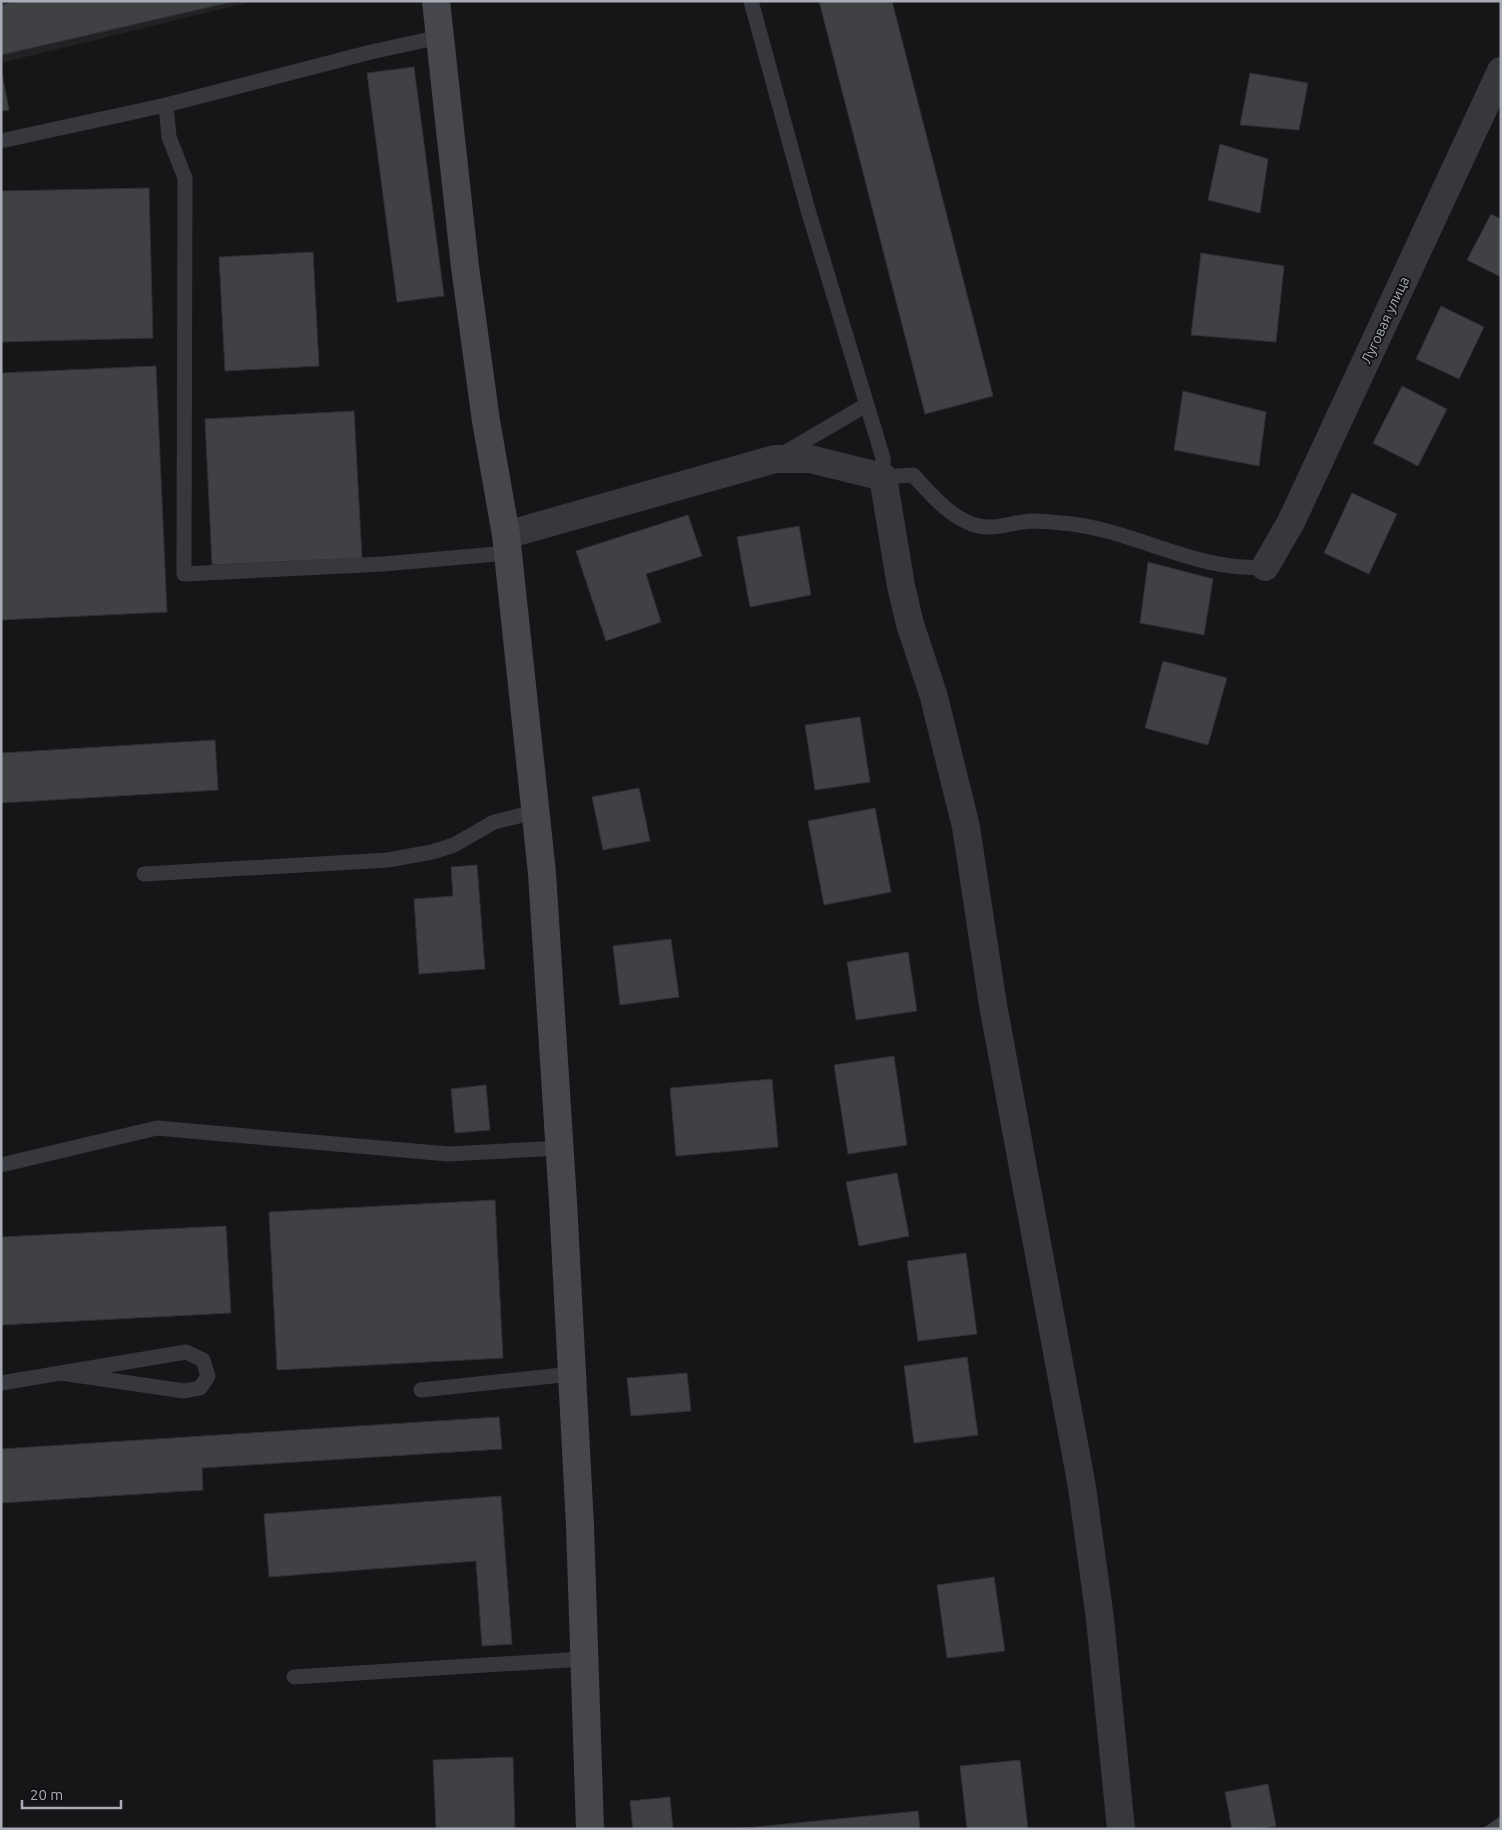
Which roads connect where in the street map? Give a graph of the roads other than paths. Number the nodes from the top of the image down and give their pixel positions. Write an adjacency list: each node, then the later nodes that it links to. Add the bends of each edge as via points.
1 (436, 1): 3 (street)
2 (751, 1): 7 (lane)
3 (440, 37): 5 (lane); 10 (street, via 465,267)
4 (1501, 71): 11 (street, Луговая улица, via 1291,522)
5 (166, 105): 6 (lane); 10 (lane, via 170,137 185,178 184,574 383,564)
6 (1, 141)
7 (866, 405): 8 (lane); 9 (lane, via 884,458)
8 (775, 459): 9 (street, via 810,460); 10 (street)
9 (883, 477): 11 (lane, via 914,475 940,504 975,525 1000,527 1030,521 1065,523 1210,563 1243,568); 23 (street, via 905,605 934,697 966,827 997,1024 1082,1487 1100,1619)
10 (507, 544): 12 (street)
11 (1265, 567)
12 (535, 812): 13 (lane, via 494,822 439,850 388,860); 14 (street, via 542,873)
13 (144, 874)
14 (559, 1148): 15 (lane, via 448,1154 157,1128); 17 (street)
15 (1, 1165)
16 (61, 1373): 16 (lane, via 186,1352 203,1360 208,1376 200,1388 184,1391); 18 (lane)
17 (572, 1374): 19 (lane); 20 (street)
18 (1, 1382)
19 (421, 1390)
20 (584, 1659): 21 (lane); 22 (street)
21 (294, 1677)
22 (590, 1829)
23 (1121, 1829)

